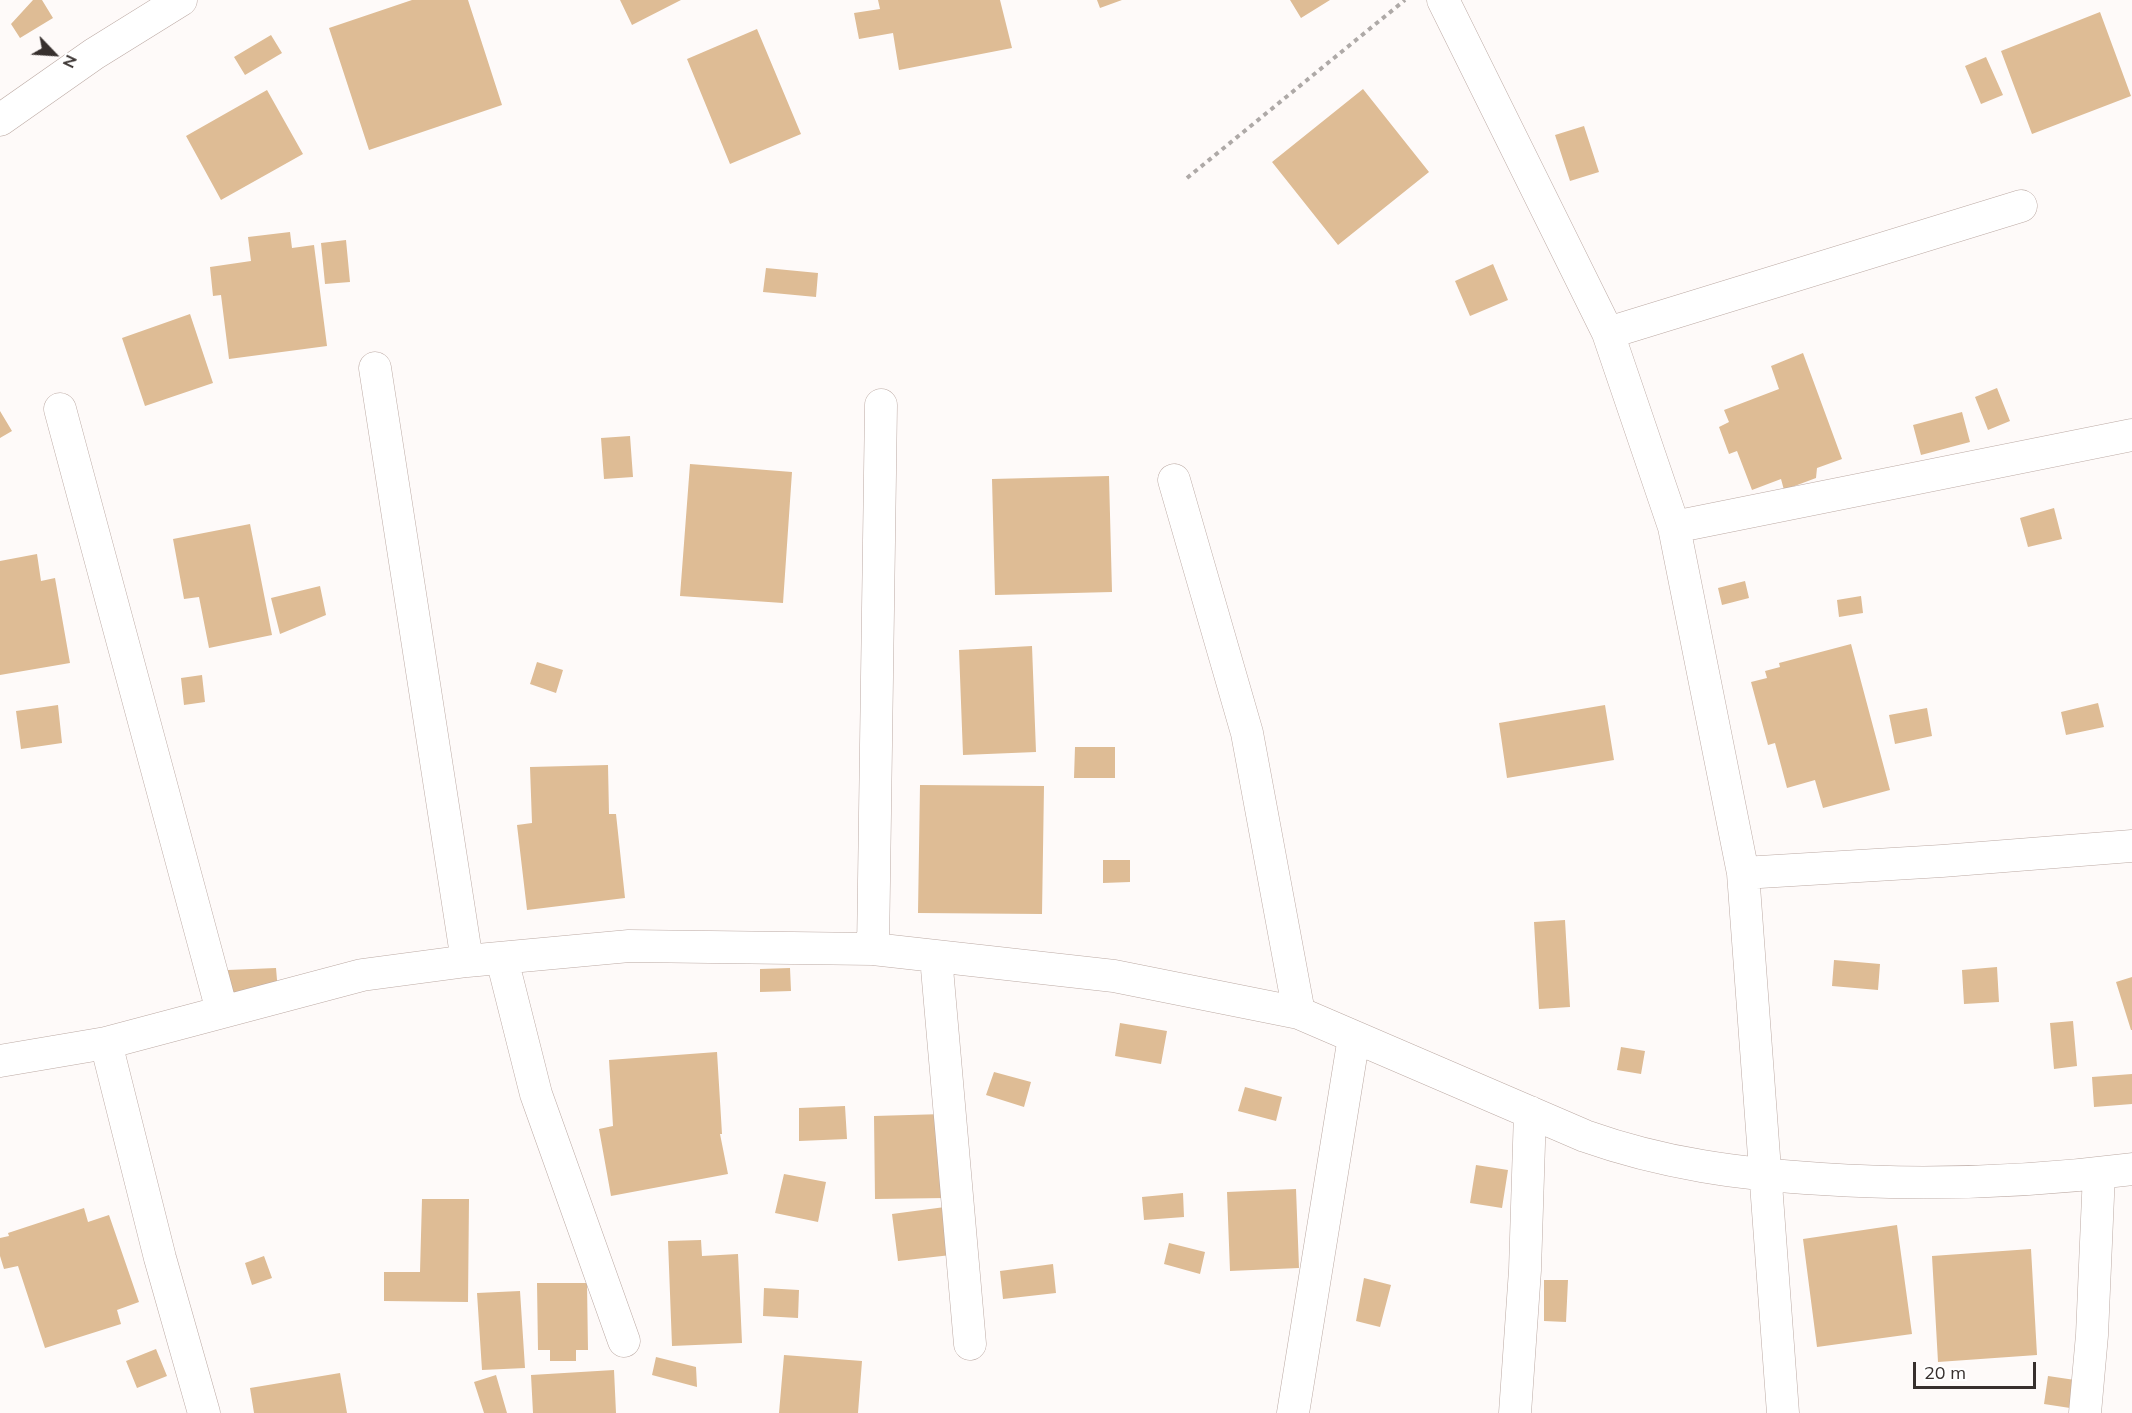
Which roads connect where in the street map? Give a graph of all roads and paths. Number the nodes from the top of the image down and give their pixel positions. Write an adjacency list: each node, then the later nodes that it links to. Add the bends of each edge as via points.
1 (181, 0): 4 (street, via 94,54)
2 (1404, 0): 5 (path)
3 (1443, 0): 7 (street)
4 (0, 120)
5 (1187, 178)
6 (2021, 206): 7 (street)
7 (1608, 333): 13 (street)
8 (375, 368): 19 (street)
9 (881, 405): 16 (street)
10 (60, 410): 20 (street)
11 (2132, 435): 13 (street)
12 (1174, 480): 21 (street, via 1246,733)
13 (1674, 527): 15 (street)
14 (2132, 846): 15 (street)
15 (1743, 873): 28 (street)
16 (873, 949): 17 (street); 18 (street, via 629,946)
17 (936, 957): 21 (street, via 1114,976); 30 (street)
18 (501, 958): 19 (street); 29 (street, via 536,1094)
19 (467, 961): 20 (street, via 362,975)
20 (222, 1011): 23 (street)
21 (1299, 1014): 22 (street)
22 (1354, 1037): 25 (street); 32 (street)
23 (106, 1043): 24 (street); 31 (street)
24 (0, 1062)
25 (1530, 1112): 28 (street, via 1626,1150 1674,1162); 33 (street)
26 (2132, 1169): 27 (street)
27 (2099, 1173): 28 (street, via 1998,1182 1895,1183); 35 (street)
28 (1766, 1175): 34 (street)
29 (624, 1341)
30 (970, 1344)
31 (204, 1413)
32 (1293, 1413)
33 (1515, 1413)
34 (1783, 1413)
35 (2085, 1413)

